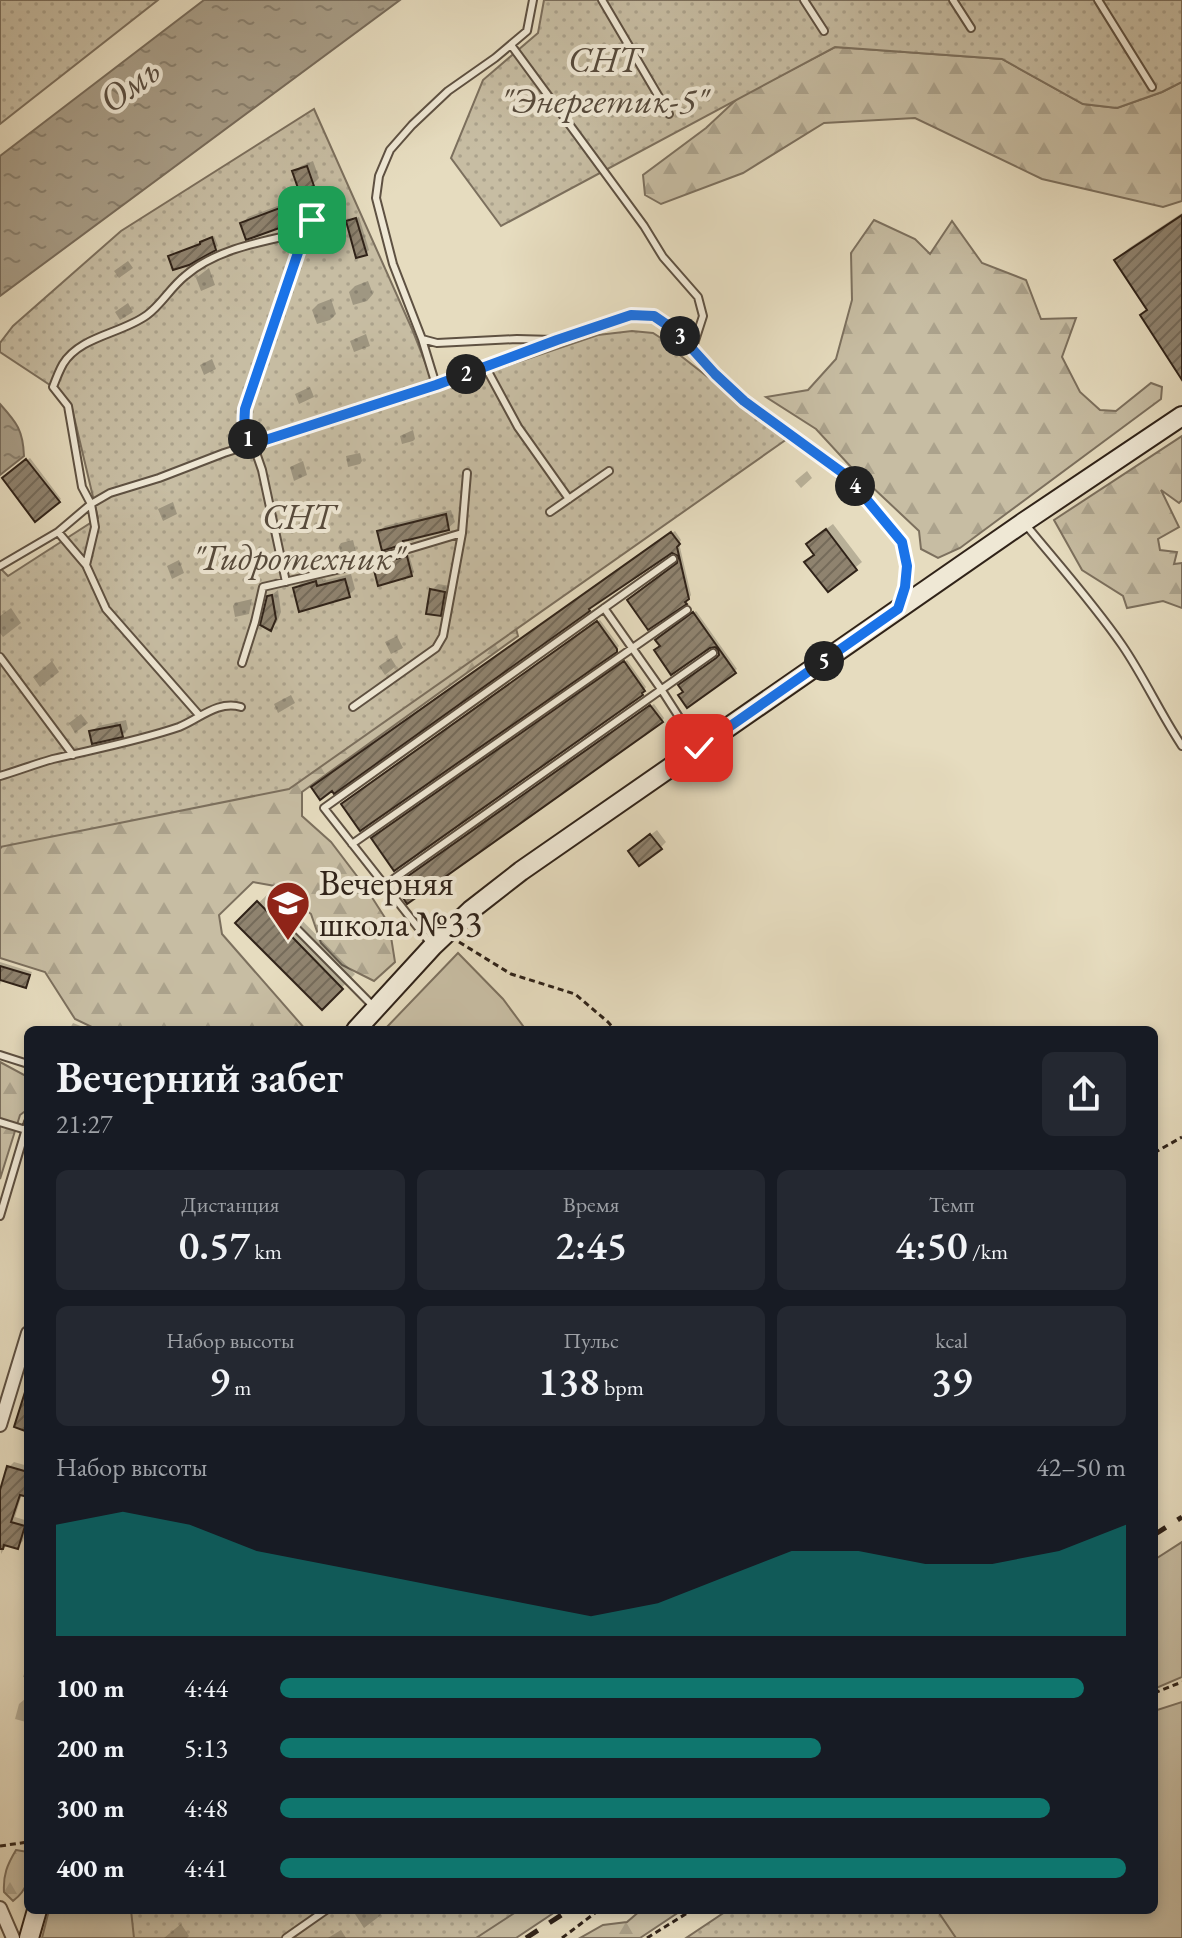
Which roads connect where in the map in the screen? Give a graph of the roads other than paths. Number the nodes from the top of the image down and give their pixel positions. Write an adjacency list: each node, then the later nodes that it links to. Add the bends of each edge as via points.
1 (533, 0): 8 (lane, via 527,31)
2 (602, 0): 10 (lane)
3 (804, 0): 7 (lane)
4 (953, 0): 6 (lane)
5 (1098, 0): 9 (lane)
6 (971, 28)
7 (824, 31)
8 (511, 45): 13 (lane, via 412,125 390,150 379,176 376,198 393,264); 15 (lane, via 663,257 698,297 703,316)
9 (1152, 87)
10 (669, 114)
11 (312, 220): 12 (lane)
12 (305, 232): 19 (lane, via 245,409 244,429); 23 (lane, via 244,246 205,262 149,314 83,345 64,362 53,387 68,406 82,487)
13 (422, 339): 14 (lane); 17 (lane)
14 (557, 340): 15 (lane, via 631,315 654,316); 16 (lane)
15 (692, 350): 33 (lane, via 744,401 847,476 902,542 907,566)
16 (485, 366): 17 (lane); 22 (lane, via 518,427)
17 (436, 385): 19 (lane)
18 (1182, 416): 25 (street)
19 (253, 444): 23 (lane); 31 (lane)
20 (609, 471): 22 (lane)
21 (467, 473): 27 (lane)
22 (569, 499): 24 (lane)
23 (91, 504): 26 (lane); 29 (lane, via 95,527)
24 (550, 512)
25 (1024, 522): 33 (street); 43 (lane, via 1121,643)
26 (58, 532): 29 (lane); 30 (lane)
27 (462, 533): 31 (lane); 41 (lane, via 443,636 436,648)
28 (673, 559): 32 (lane)
29 (86, 565): 42 (lane, via 106,609)
30 (0, 566)
31 (286, 582): 38 (lane, via 263,587)
32 (604, 608): 35 (lane); 47 (lane, via 324,808)
33 (898, 609): 44 (street)
34 (687, 610): 35 (lane)
35 (633, 649): 39 (lane); 47 (lane)
36 (713, 653): 39 (lane)
37 (0, 657): 45 (lane)
38 (242, 663)
39 (661, 689): 44 (lane); 48 (lane)
40 (241, 707): 42 (lane, via 230,704)
41 (353, 707)
42 (199, 715): 45 (lane, via 159,733)
43 (1182, 746)
44 (699, 748): 50 (street, via 521,871)
45 (73, 755): 46 (lane)
46 (0, 776)
47 (352, 844): 48 (lane)
48 (385, 885): 50 (lane)
49 (294, 926): 51 (lane)
50 (439, 940): 51 (street)
51 (375, 1008): 52 (street)
52 (359, 1026)
53 (0, 1055): 54 (lane)
54 (24, 1063)
55 (0, 1122): 56 (lane)
56 (24, 1126)
57 (24, 1136): 58 (lane)
58 (0, 1216)
59 (24, 1343): 60 (street)
60 (5, 1393): 61 (street)
61 (0, 1425)
62 (0, 1908): 65 (street)
63 (36, 1914): 66 (street)
64 (312, 1914): 67 (lane)
65 (13, 1938)
66 (29, 1938)
67 (286, 1938)

